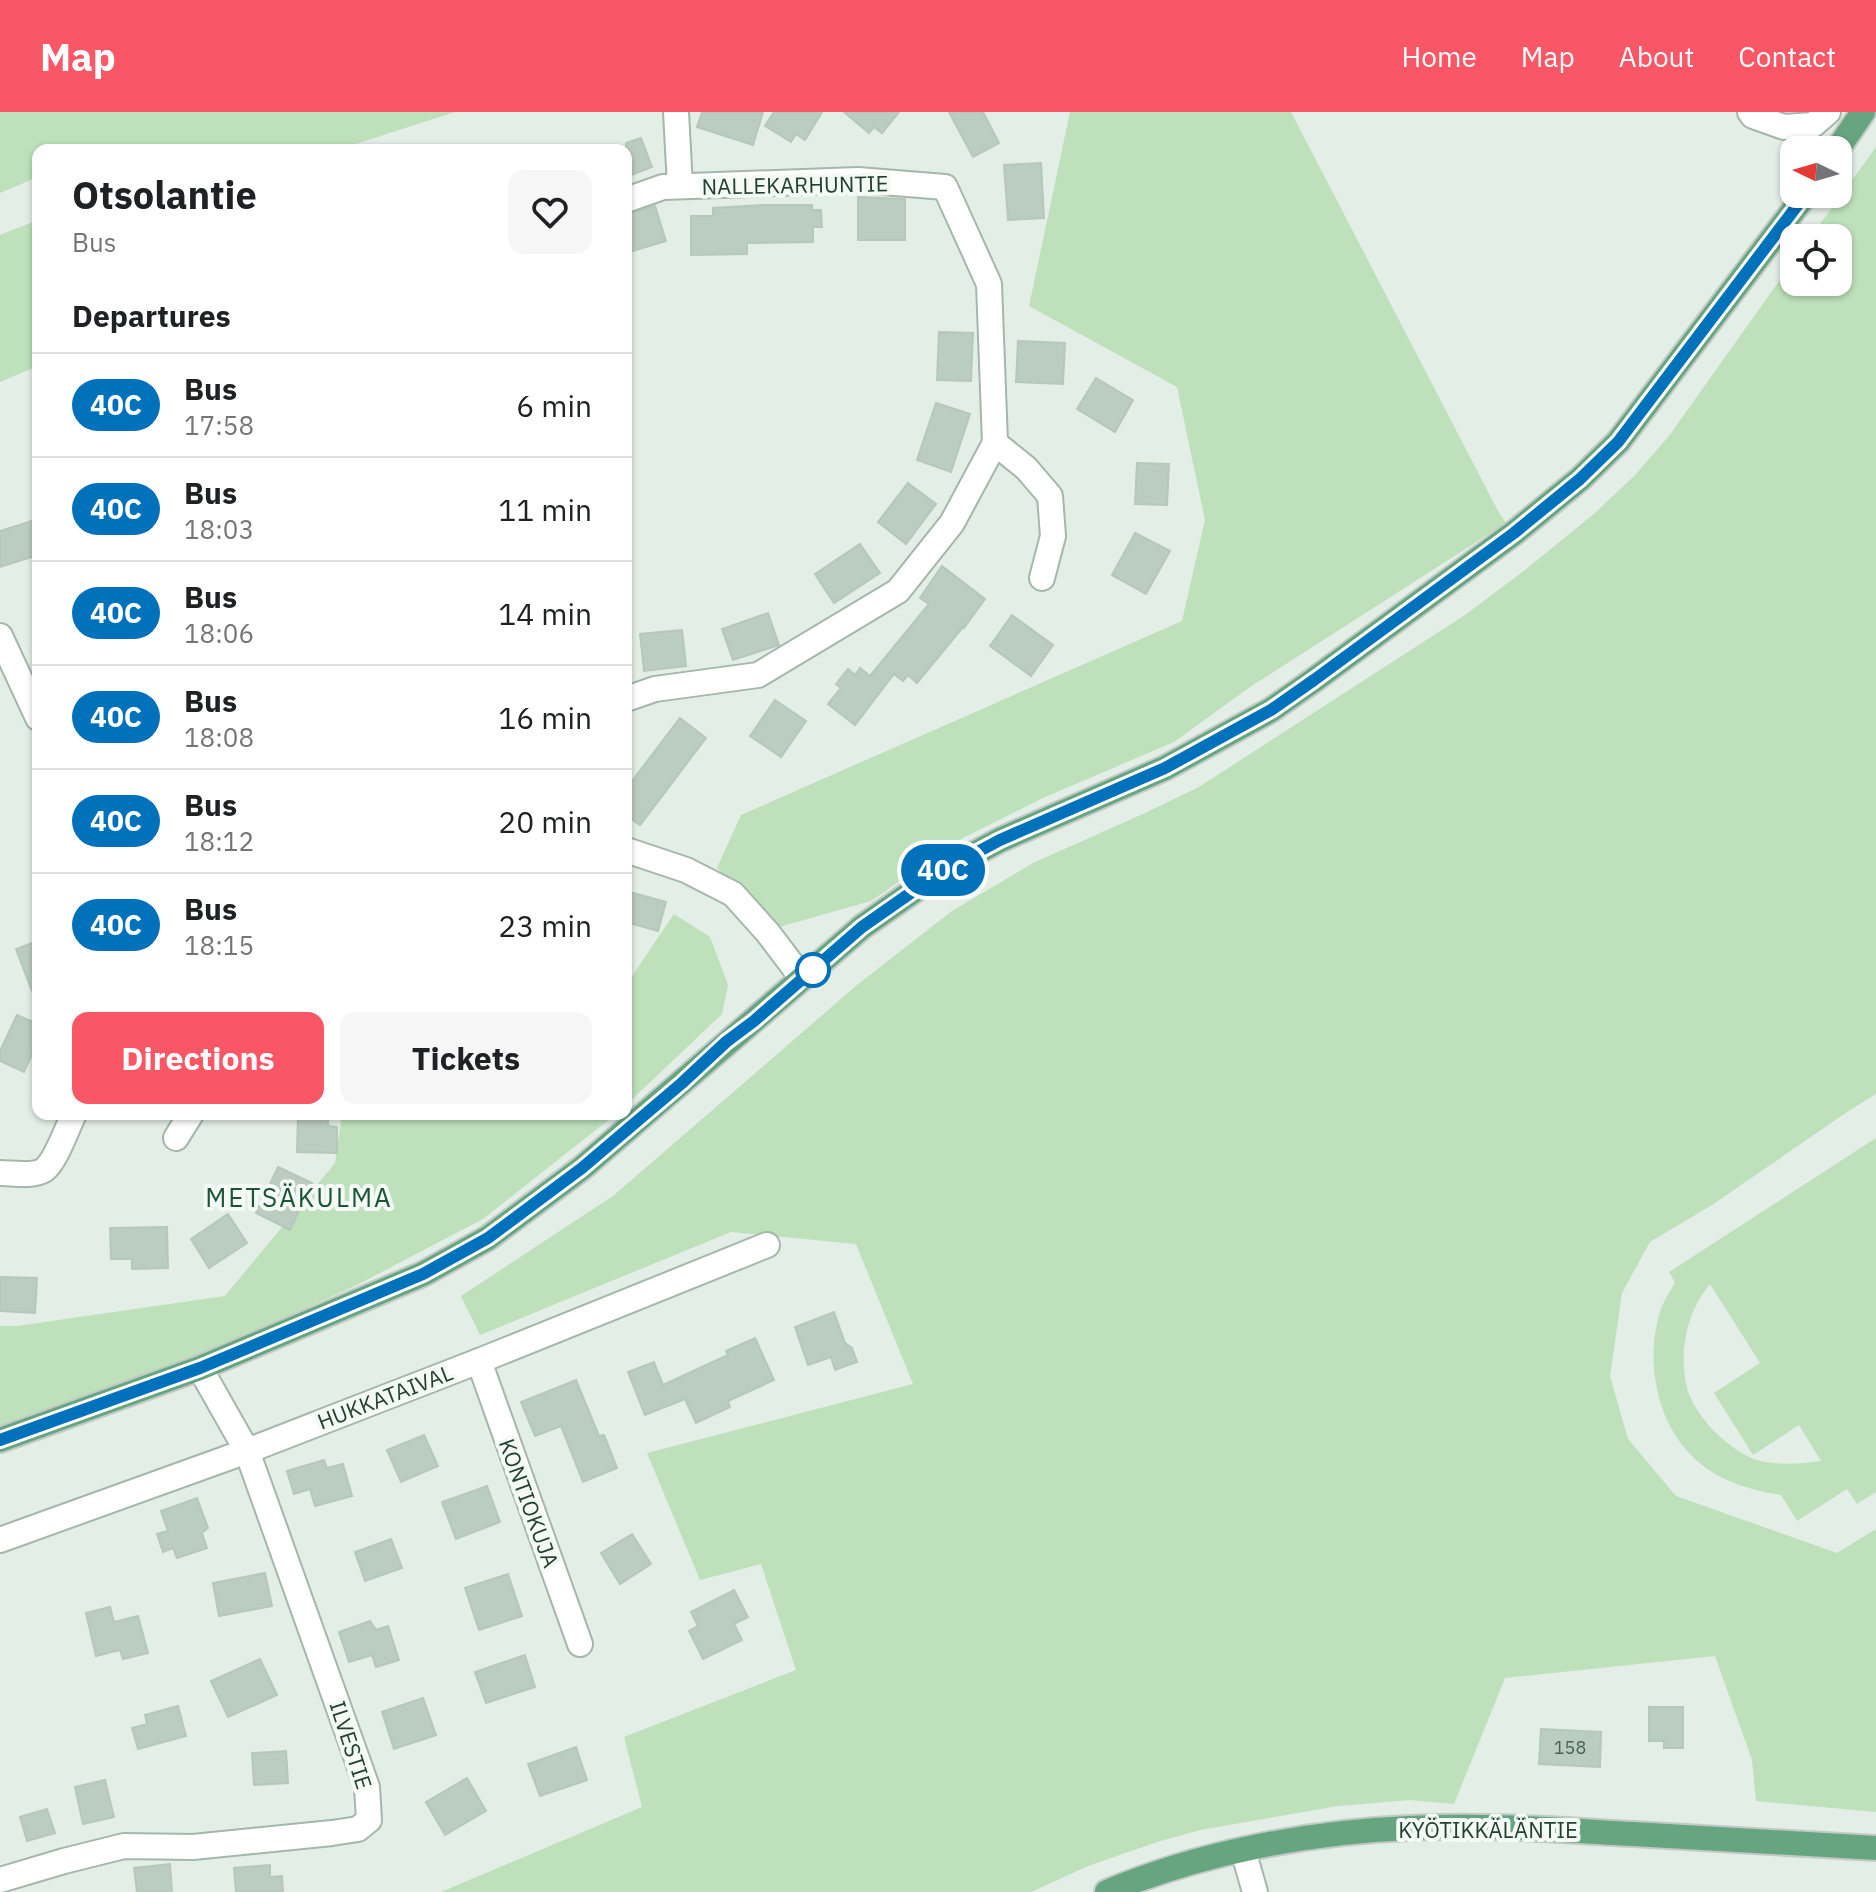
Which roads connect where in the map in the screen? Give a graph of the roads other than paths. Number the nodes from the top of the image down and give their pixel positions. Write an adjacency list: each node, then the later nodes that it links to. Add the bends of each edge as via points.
1 (676, 112): 6 (street)
2 (1750, 112): 3 (street, via 1784,127 1813,125)
3 (1828, 112)
4 (1863, 112): 5 (main road)
5 (1847, 136)
6 (680, 186): 7 (street, NALLEKARHUNTIE); 9 (street, NALLEKARHUNTIE, via 858,180 945,187 989,284)
7 (632, 198)
8 (1795, 208): 15 (main road, via 1618,442 1514,533 1271,710 1165,768 942,871 862,927)
9 (995, 443): 10 (street, via 1050,496 1053,536); 12 (street, via 952,523 898,591 758,675)
10 (1042, 578)
11 (0, 636): 13 (street)
12 (632, 697)
13 (32, 705)
14 (632, 852): 15 (street, via 686,870 733,894)
15 (802, 978): 22 (main road, via 582,1168 488,1238 423,1274)
16 (71, 1120): 19 (street, via 45,1169)
17 (187, 1120): 18 (street)
18 (176, 1138)
19 (0, 1173)
20 (767, 1245): 21 (street, HUKKATAIVAL)
21 (479, 1361): 24 (street, HUKKATAIVAL); 26 (street, KONTIOKUJA)
22 (200, 1368): 23 (main road); 24 (street, ILVESTIE)
23 (0, 1440)
24 (247, 1451): 25 (street, HUKKATAIVAL); 29 (street, ILVESTIE, via 367,1787 369,1820 358,1829 332,1833 193,1847 124,1846)
25 (0, 1540)
26 (580, 1644)
27 (1876, 1848): 28 (main road, KYÖTIKKÄLÄNTIE, via 1497,1827 1408,1828)
28 (1243, 1850): 30 (main road, KYÖTIKKÄLÄNTIE); 31 (street)
29 (0, 1880)
30 (1107, 1892)
31 (1255, 1892)

